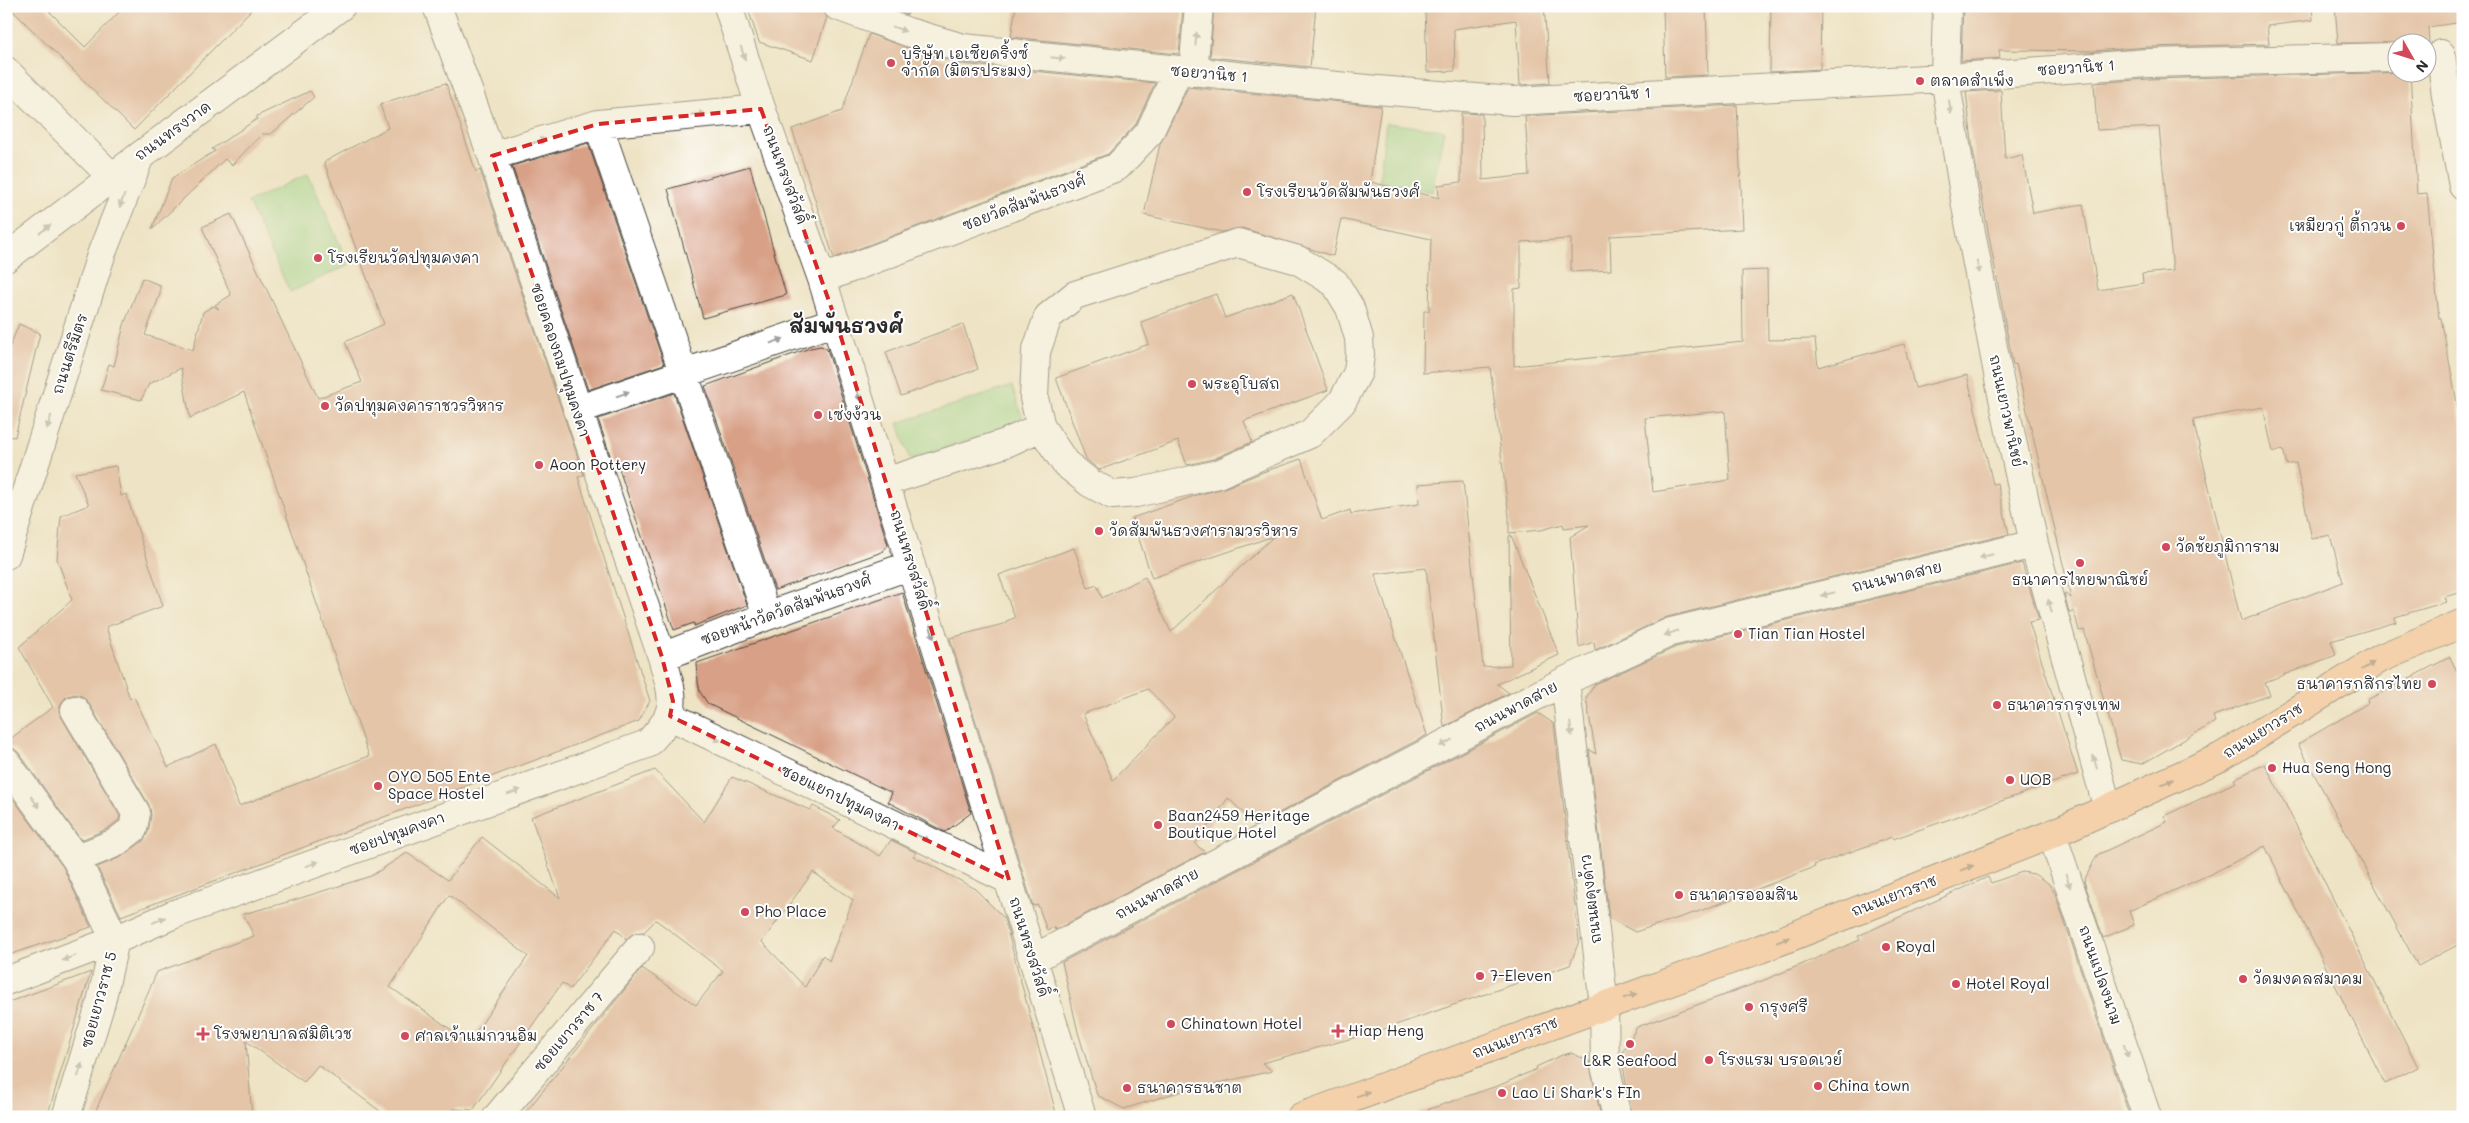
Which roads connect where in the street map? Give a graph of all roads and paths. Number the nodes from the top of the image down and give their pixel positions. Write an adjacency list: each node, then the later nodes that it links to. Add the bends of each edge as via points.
1 (341, 6): 14 (street, ถนนทรงวาด)
2 (437, 6): 15 (street, ซอยคลองถมปทุมคงคา)
3 (728, 6): 12 (street, ถนนทรงสวัสดิ์, one-way to 12)
4 (837, 6): 10 (street, ซอยวานิช 1, one-way to 10, via 963,48)
5 (1199, 6): 10 (street, one-way to 5)
6 (1948, 6): 11 (street, ถนนเยาวพานิชย์)
7 (2444, 53): 17 (street, via 2446,96)
8 (2386, 57): 11 (street, ซอยวานิช 1, via 2148,63)
9 (6, 71): 16 (street)
10 (1186, 71): 11 (street, ซอยวานิช 1, via 1513,101); 19 (street, ซอยวัดสัมพันธวงศ์, via 1149,133 1117,168)
11 (1945, 78): 25 (street, ถนนเยาวพานิชย์, one-way to 25, via 1966,206 2033,487)
12 (761, 109): 13 (street, one-way to 12); 19 (street, ถนนทรงสวัสดิ์, one-way to 19)
13 (598, 124): 15 (street, one-way to 13); 21 (street)
14 (140, 156): 16 (street, ถนนทรงวาด); 26 (street, ถนนตรีมิตร, one-way to 26, via 102,255)
15 (492, 156): 22 (street, ซอยคลองถมปทุมคงคา)
16 (112, 177): 18 (street, ถนนทรงวาด, one-way to 16)
17 (2463, 186)
18 (6, 258)
19 (822, 279): 20 (street, ถนนทรงสวัสดิ์)
20 (836, 321): 21 (street, one-way to 20); 24 (street, ถนนทรงสวัสดิ์, one-way to 24)
21 (683, 373): 22 (street, one-way to 21); 28 (street)
22 (577, 410): 30 (street, ซอยคลองถมปทุมคงคา)
23 (1041, 427): 23 (street, via 1034,398 1036,352 1048,317 1075,295 1238,243 1298,260 1336,283 1350,308 1359,338 1360,355 1358,372 1342,402 1310,434 1218,474 1153,490 1113,495 1090,483 1065,463); 24 (street, via 1006,443)
24 (885, 482): 27 (street, ถนนทรงสวัสดิ์)
25 (2034, 544): 31 (street, ถนนพาดสาย, one-way to 31, via 1671,632); 35 (street, ถนนเยาวพานิชย์, one-way to 25)
26 (6, 555)
27 (911, 565): 28 (street, ซอยหน้าวัดวัดสัมพันธวงศ์); 38 (street, ถนนทรงสวัสดิ์, one-way to 38)
28 (767, 616): 30 (street, ซอยหน้าวัดวัดสัมพันธวงศ์)
29 (2463, 623): 35 (main road, ถนนเยาวราช, one-way to 29, via 2221,757 2381,658)
30 (662, 657): 33 (street, ซอยคลองถมปทุมคงคา, via 673,702)
31 (1565, 681): 41 (street, ถนนพาดสาย, one-way to 41); 43 (street, ถนนผดุงด้าว, one-way to 43)
32 (75, 710): 37 (street, via 136,813 133,829 114,844)
33 (670, 716): 38 (street, ซอยแยกปทุมคงคา, one-way to 38); 39 (street, ซอยปทุมคงคา, one-way to 33, via 172,915 648,744)
34 (6, 762): 37 (street, ซอยเยาวราช 5, one-way to 37)
35 (2108, 809): 36 (main road, ถนนเยาวราช)
36 (2052, 834): 43 (main road, ถนนเยาวราช, one-way to 36, via 1760,949); 49 (street, ถนนแปลงนาม, one-way to 49)
37 (76, 859): 39 (street, ซอยเยาวราช 5)
38 (1009, 880): 41 (street, ถนนทรงสวัสดิ์)
39 (115, 940): 42 (street, ซอยปทุมคงคา, one-way to 42); 44 (street, ซอยเยาวราช 5, one-way to 39, via 101,1002)
40 (640, 947): 45 (street, ซอยเยาวราช 7)
41 (1033, 959): 46 (street, ถนนทรงสวัสดิ์)
42 (6, 982)
43 (1604, 1005): 47 (main road, ถนนเยาวราช, one-way to 43); 48 (street, ถนนผดุงด้าว, via 1605,1066)
44 (66, 1117)
45 (498, 1117)
46 (1082, 1117)
47 (1301, 1117)
48 (1617, 1117)
49 (2147, 1117)

